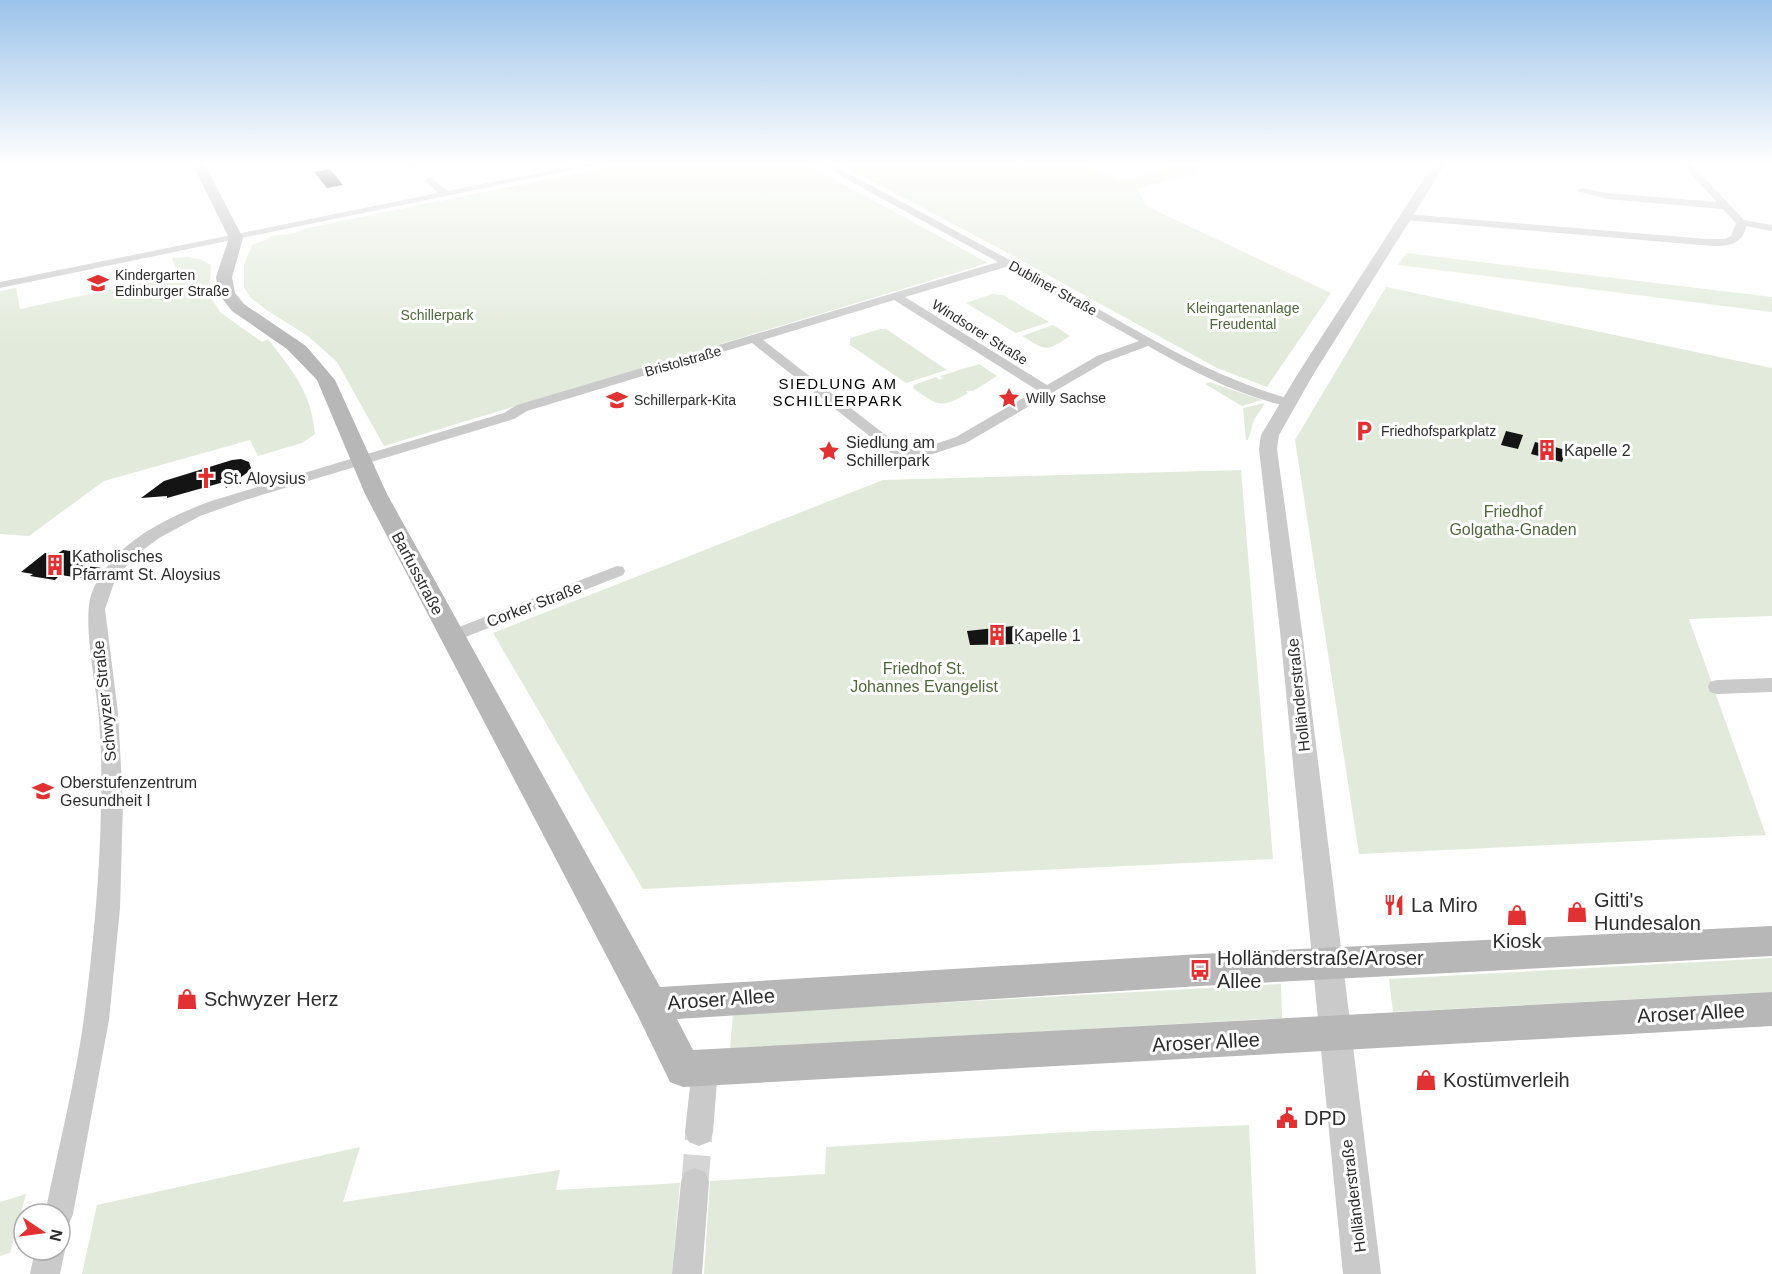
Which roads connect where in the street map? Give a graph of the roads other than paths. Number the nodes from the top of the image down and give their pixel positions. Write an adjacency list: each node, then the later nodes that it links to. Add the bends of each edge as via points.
1 (228, 222): 9 (main road)
2 (312, 222): 9 (street)
3 (932, 222): 10 (street, Dubliner Straße)
4 (1403, 222): 16 (street, Holländerstraße)
5 (1471, 222): 6 (street, via 1714,243 1737,238)
6 (1741, 222)
7 (1743, 222): 8 (street)
8 (1772, 228)
9 (236, 238): 11 (street); 17 (main road, Barfusstraße, via 225,274 227,293 238,308 279,333 317,367 335,396)
10 (1007, 263): 12 (street, Bristolstraße); 14 (street, Dubliner Straße)
11 (0, 285)
12 (897, 297): 13 (street, Bristolstraße); 15 (street, Windsorer Straße)
13 (755, 340): 15 (street, via 907,454 925,454 961,440); 17 (street, Bristolstraße, via 522,408 509,416)
14 (1148, 342): 15 (street, via 1101,359); 16 (street, Dubliner Straße, via 1210,376)
15 (1048, 390)
16 (1289, 403): 23 (street, Holländerstraße, via 1270,435 1268,449)
17 (360, 461): 19 (main road, Barfusstraße); 30 (street, Schwyzer Straße, via 213,506 163,529 121,561 99,595 97,634 108,713 112,803 108,908 96,1020)
18 (617, 572): 19 (street, Corker Straße)
19 (452, 636): 24 (main road, Barfusstraße)
20 (1772, 685): 21 (street)
21 (1717, 687)
22 (1772, 940): 23 (main road, Aroser Allee)
23 (1326, 963): 24 (main road, Aroser Allee); 26 (street, Holländerstraße)
24 (651, 1004): 27 (main road, Aroser Allee, via 683,1069)
25 (1772, 1010): 26 (main road, Aroser Allee)
26 (1334, 1034): 27 (main road, Aroser Allee); 32 (street, Holländerstraße)
27 (705, 1068): 28 (street)
28 (699, 1132)
29 (695, 1182): 31 (street)
30 (61, 1202)
31 (687, 1274)
32 (1362, 1274)

